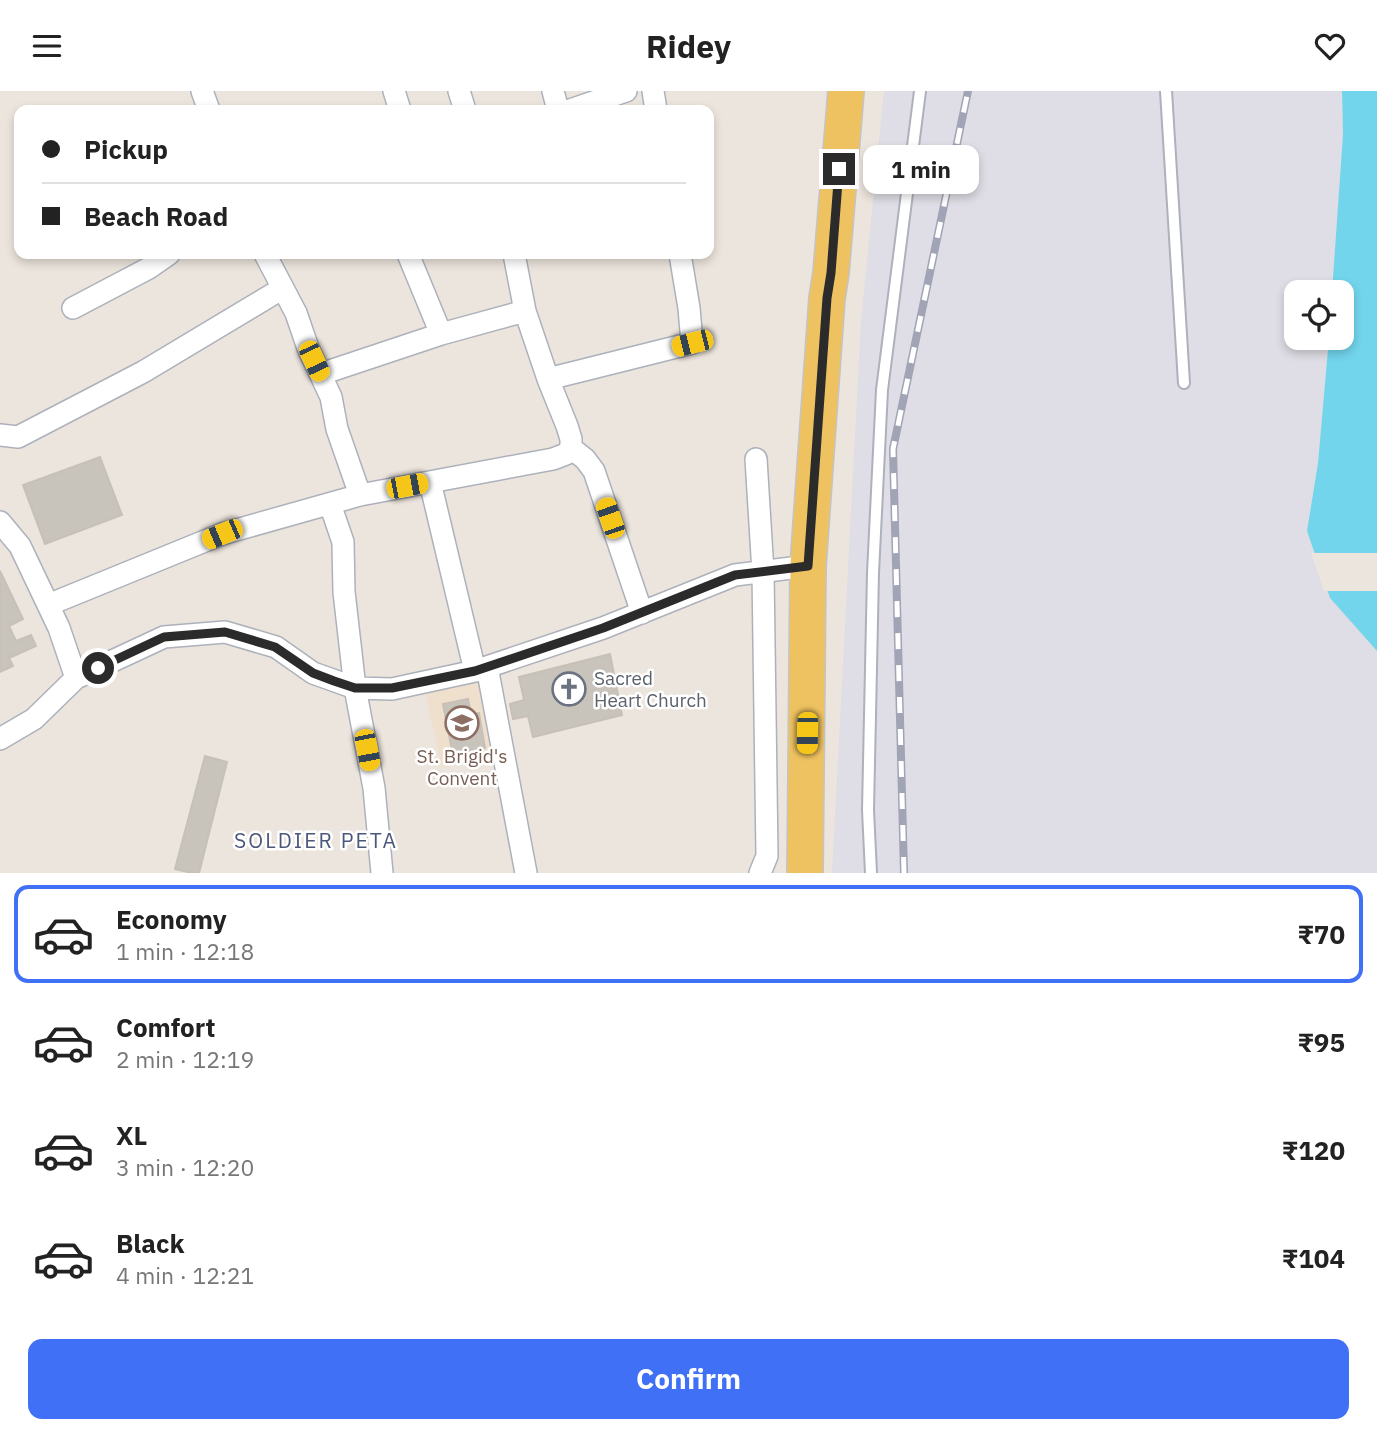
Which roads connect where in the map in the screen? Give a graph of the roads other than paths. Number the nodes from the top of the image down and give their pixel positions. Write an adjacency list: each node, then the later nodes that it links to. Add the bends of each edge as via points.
1 (626, 91): 5 (street)
2 (846, 91): 25 (main road)
3 (920, 91): 37 (lane, via 882,390 873,587)
4 (1166, 91): 17 (lane)
5 (585, 105)
6 (162, 259): 12 (street)
7 (268, 259): 11 (street)
8 (410, 259): 14 (street)
9 (515, 259): 13 (street)
10 (681, 259): 16 (street, via 692,343)
11 (283, 288): 15 (street); 18 (street, via 143,372 18,437)
12 (73, 308)
13 (525, 311): 14 (street); 16 (street)
14 (441, 334): 15 (street)
15 (321, 374): 22 (street)
16 (548, 379): 19 (street, via 568,426)
17 (1184, 383)
18 (0, 435)
19 (571, 448): 21 (street, via 553,459); 28 (street, via 594,471)
20 (756, 459): 26 (street)
21 (430, 482): 22 (street); 29 (street)
22 (360, 495): 23 (street)
23 (330, 504): 27 (street, via 222,534); 31 (street, via 343,542)
24 (0, 522): 27 (street, via 20,546)
25 (808, 566): 26 (street); 36 (main road)
26 (763, 572): 28 (street, via 735,575); 35 (street, via 767,856)
27 (48, 605): 30 (street)
28 (642, 613): 29 (street)
29 (481, 669): 31 (street, via 392,688); 34 (street)
30 (76, 678): 31 (street, via 164,637 225,632 275,647 313,673); 32 (street, via 34,719)
31 (355, 688): 33 (street, via 374,788)
32 (0, 739)
33 (382, 873)
34 (526, 873)
35 (760, 873)
36 (805, 873)
37 (871, 873)

